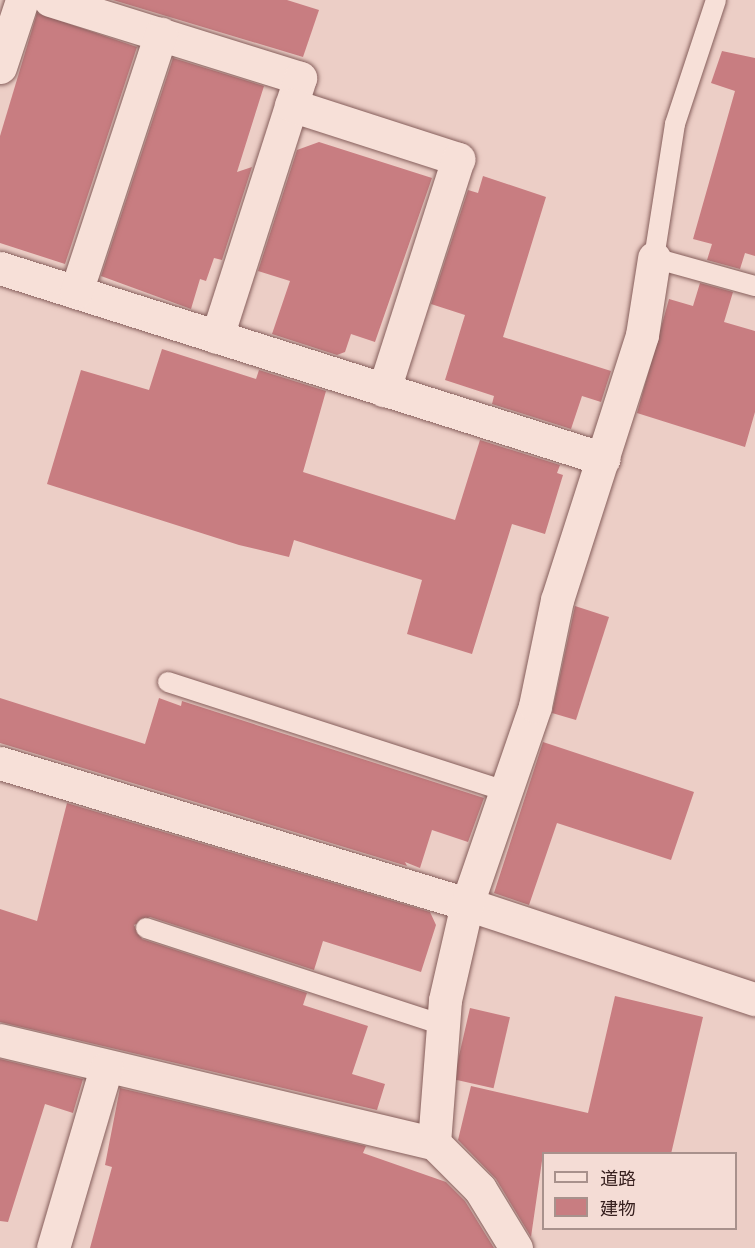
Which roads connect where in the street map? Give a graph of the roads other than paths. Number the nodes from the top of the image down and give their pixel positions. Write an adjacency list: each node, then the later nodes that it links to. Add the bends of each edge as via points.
1 (22, 0): 5 (street)
2 (50, 0): 4 (street)
3 (716, 0): 7 (lane, via 675,124)
4 (161, 34): 6 (street, via 300,78); 10 (street)
5 (0, 67)
6 (291, 105): 11 (street); 12 (street, via 458,159)
7 (654, 258): 9 (lane); 13 (street, via 642,335)
8 (0, 268): 10 (street)
9 (755, 286)
10 (76, 292): 11 (street)
11 (217, 337): 12 (street)
12 (384, 390): 13 (street)
13 (604, 459): 16 (street, via 557,600 535,706)
14 (168, 682): 16 (lane)
15 (0, 763): 17 (street)
16 (506, 791): 17 (street)
17 (467, 904): 19 (street); 20 (street)
18 (146, 928): 20 (lane)
19 (755, 999)
20 (443, 1025): 23 (street)
21 (0, 1040): 22 (street)
22 (106, 1068): 23 (street); 24 (street)
23 (434, 1143): 25 (street, via 480,1189)
24 (53, 1248)
25 (516, 1248)

